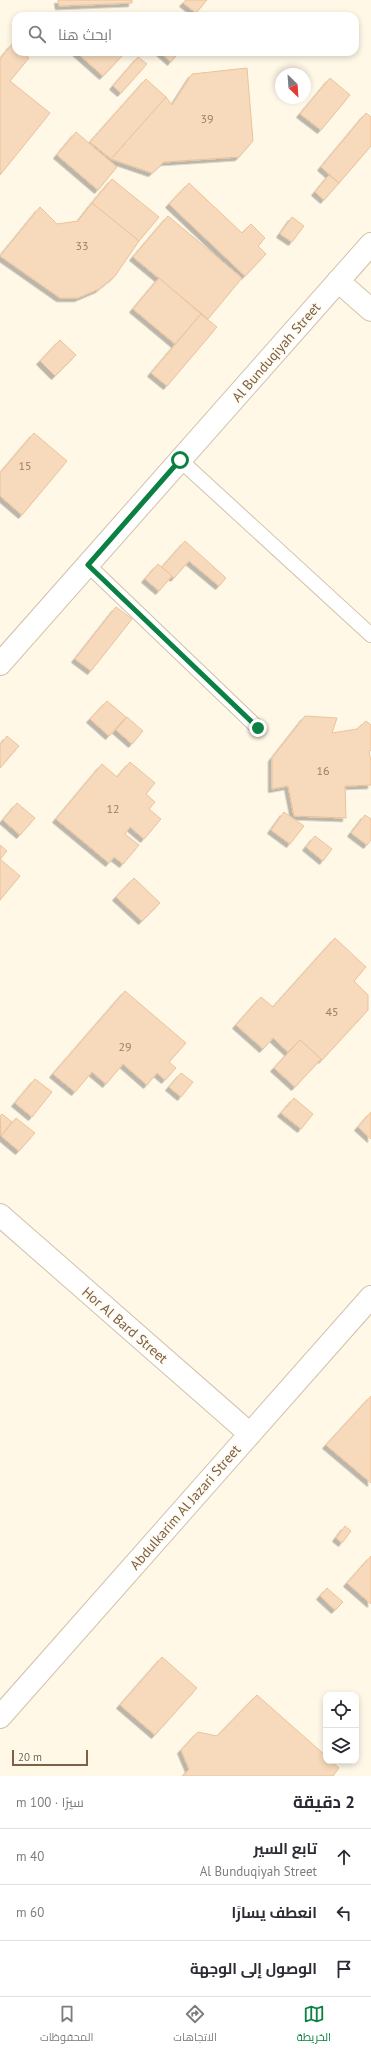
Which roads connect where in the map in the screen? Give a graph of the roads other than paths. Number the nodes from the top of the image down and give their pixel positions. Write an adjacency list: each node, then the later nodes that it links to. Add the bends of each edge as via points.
1 (371, 244): 2 (street, Al Bunduqiyah Street)
2 (338, 281): 3 (street); 4 (street, Al Bunduqiyah Street)
3 (371, 310)
4 (180, 460): 5 (street, Al Bunduqiyah Street); 6 (lane)
5 (88, 565): 7 (street, Al Bunduqiyah Street); 8 (lane)
6 (371, 635)
7 (0, 664)
8 (258, 728)
9 (0, 1215): 11 (street, Hor Al Bard Street)
10 (371, 1297): 11 (street, Abdulkarim Al Jazari Street)
11 (250, 1434): 12 (street, Abdulkarim Al Jazari Street)
12 (0, 1718)

